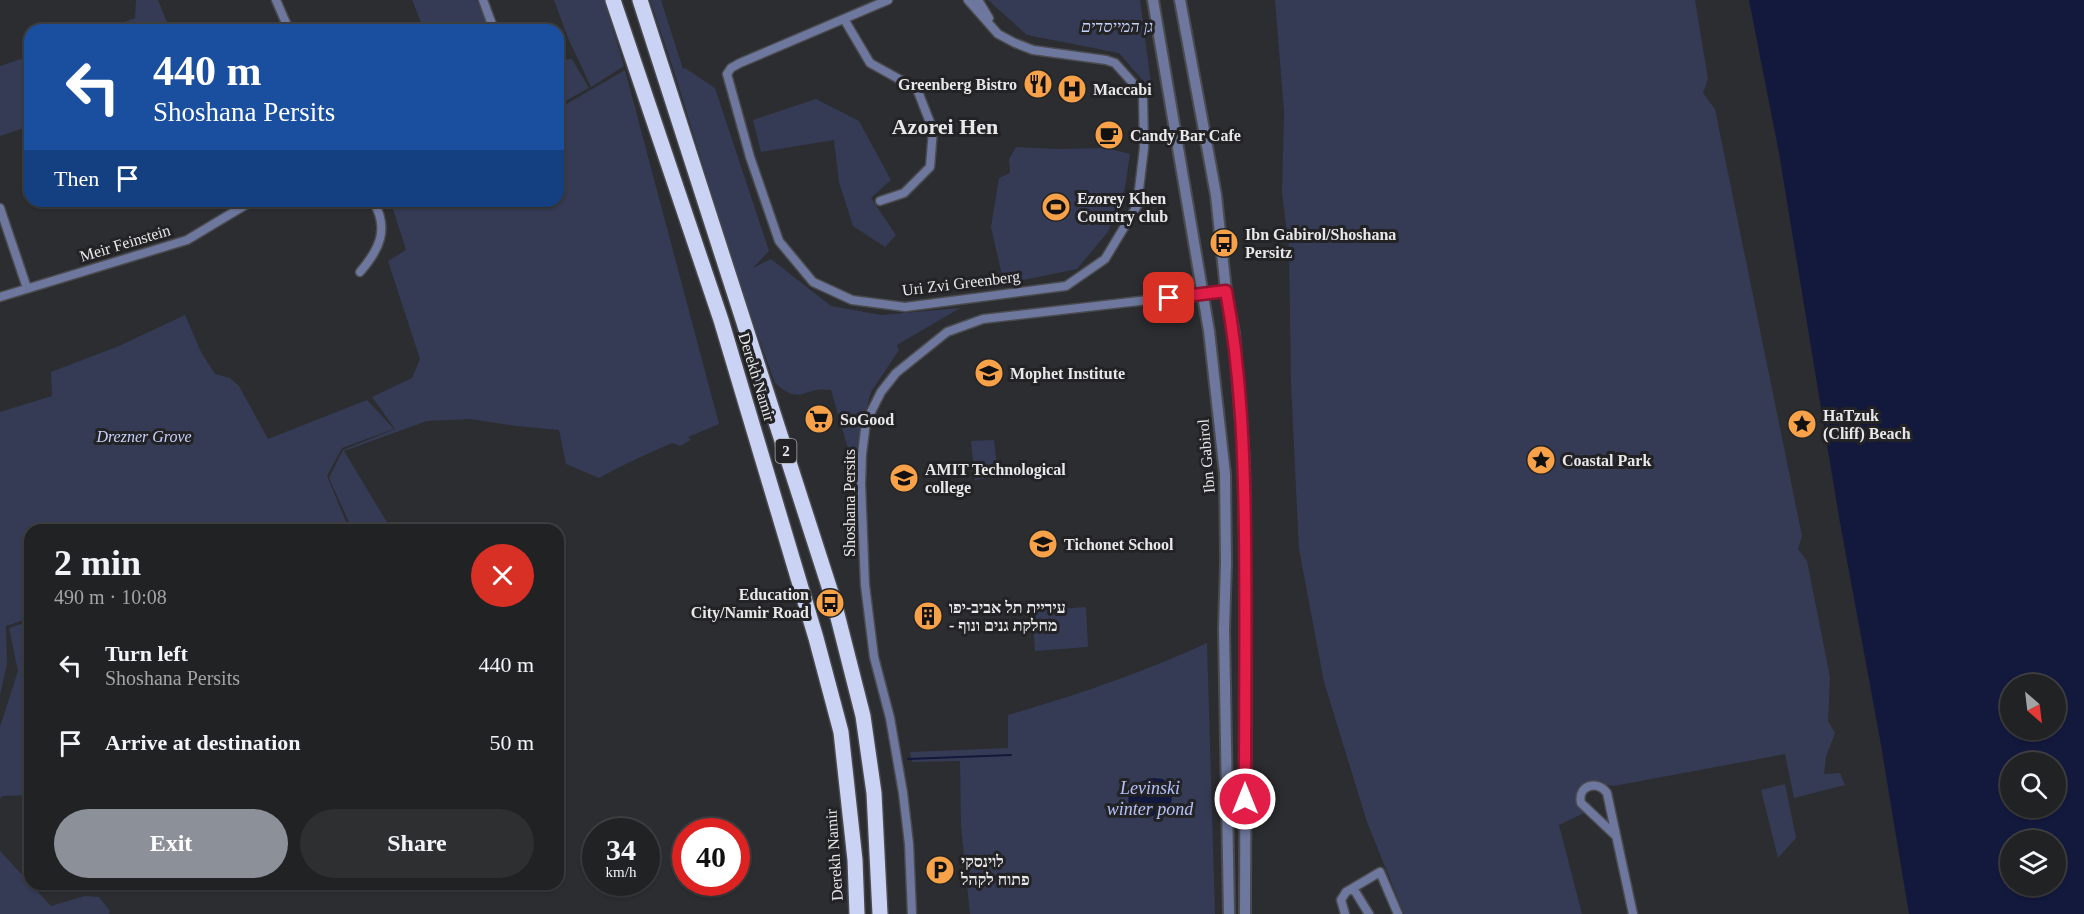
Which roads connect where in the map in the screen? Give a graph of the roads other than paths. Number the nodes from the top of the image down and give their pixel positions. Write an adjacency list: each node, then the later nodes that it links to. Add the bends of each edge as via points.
1 (276, 0): 11 (street)
2 (483, 0): 12 (street)
3 (613, 0): 25 (highway, Derekh Namir / 2, via 721,320 816,638 841,732)
4 (640, 0): 26 (highway, Derekh Namir / 2, via 834,602 864,727 874,793)
5 (888, 0): 10 (street, Uri Zvi Greenberg)
6 (968, 0): 13 (street, Uri Zvi Greenberg)
7 (978, 0): 13 (street)
8 (1153, 0): 21 (street, Ibn Gabirol)
9 (1180, 0): 20 (street, via 1216,195)
10 (844, 19): 13 (street, Uri Zvi Greenberg, via 740,63 727,74 779,241 813,282 852,300 905,307 1066,286 1105,259 1137,206 1145,138 1143,96 1115,63 1034,50); 14 (street, via 870,63 917,89 933,130 930,167 904,193)
11 (286, 24)
12 (492, 24)
13 (998, 34)
14 (880, 201)
15 (242, 207): 19 (street, Meir Feinstein, via 187,240)
16 (377, 207): 18 (street, via 381,234 375,254)
17 (0, 208): 19 (street)
18 (360, 272)
19 (27, 288): 22 (street, Meir Feinstein)
20 (1226, 291): 21 (street, Shoshana Persits); 29 (street, via 1234,333 1244,460)
21 (1203, 294): 27 (street, Shoshana Persits, via 983,319 947,332 896,373 866,422 861,484 865,585 874,657 903,793); 28 (street, Ibn Gabirol, via 1225,474)
22 (0, 297)
23 (1616, 836): 23 (street, via 1605,789 1585,787 1581,803); 33 (street)
24 (1353, 888): 30 (street, via 1341,900); 31 (street); 32 (street, via 1380,872)
25 (857, 914)
26 (880, 914)
27 (912, 914)
28 (1230, 914)
29 (1245, 914)
30 (1345, 914)
31 (1369, 914)
32 (1398, 914)
33 (1633, 914)

